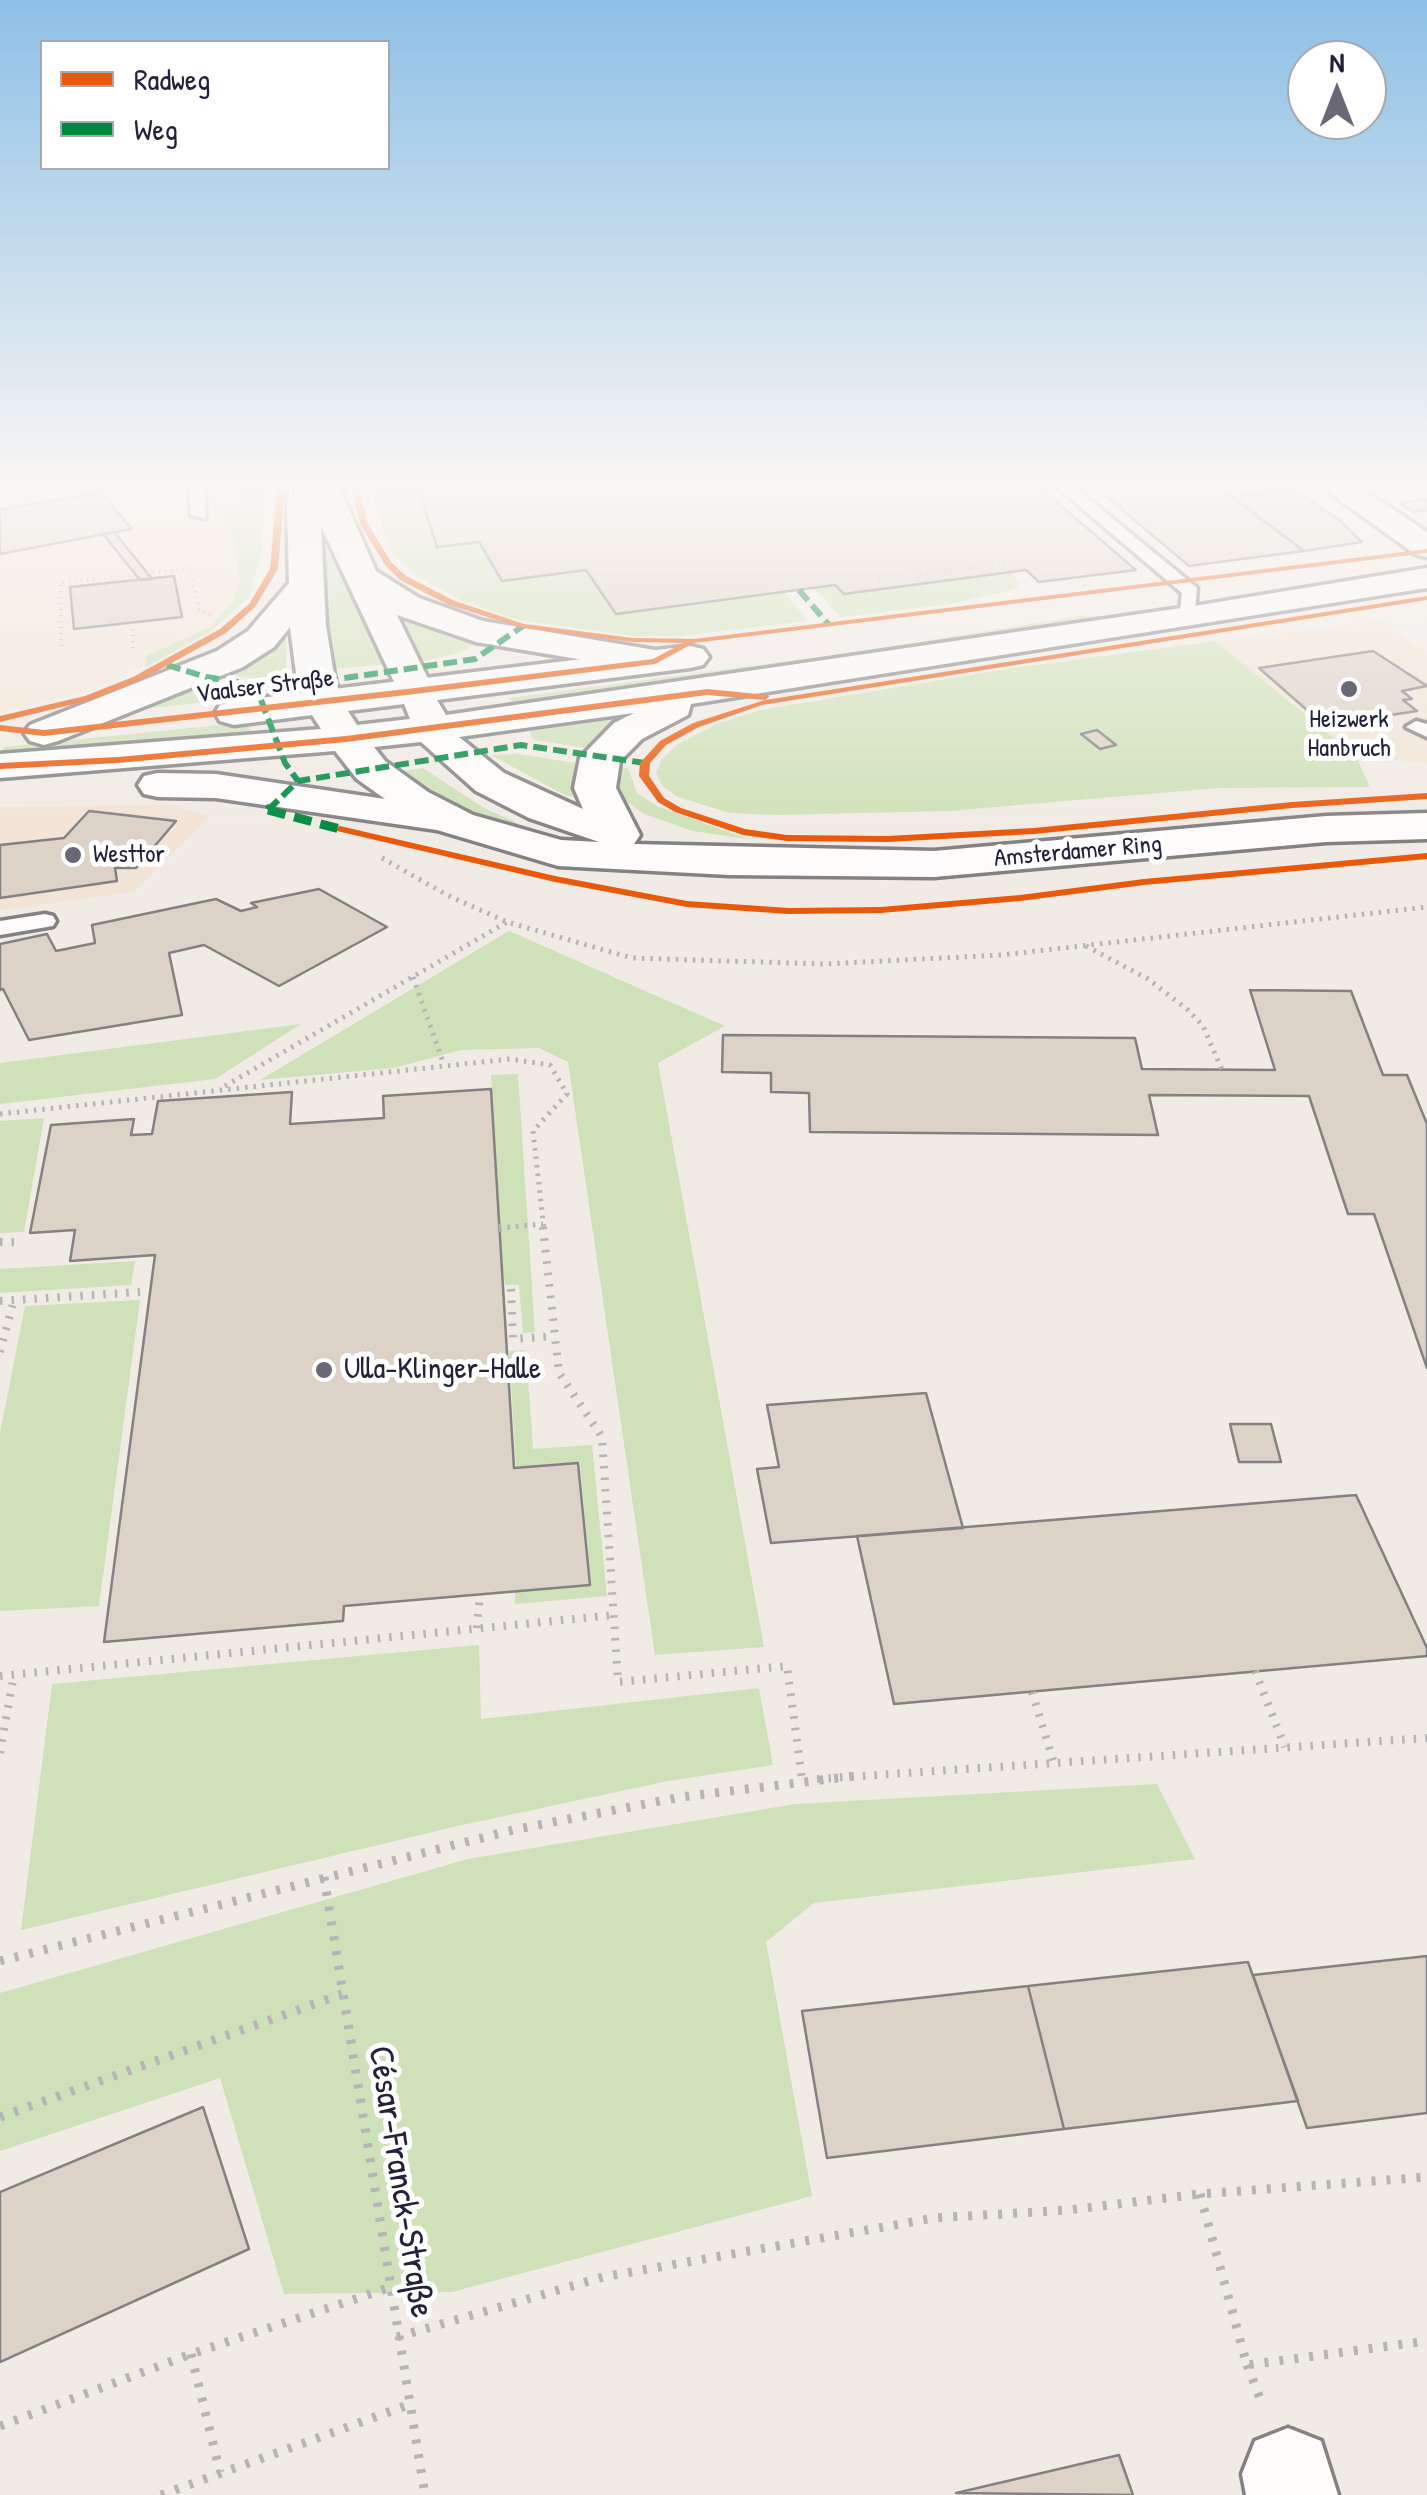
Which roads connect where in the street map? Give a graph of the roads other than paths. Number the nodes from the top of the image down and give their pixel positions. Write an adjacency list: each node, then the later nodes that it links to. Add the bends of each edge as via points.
1 (291, 603): 12 (main road, via 261,639 230,660)
2 (308, 603): 11 (main road, via 314,668)
3 (376, 603): 10 (main road, Amsterdamer Ring)
4 (402, 603): 8 (main road, via 476,631)
5 (1199, 603): 7 (main road, Vaalser Straße)
6 (1204, 603): 7 (main road, Vaalser Straße)
7 (1190, 605): 8 (main road, Vaalser Straße); 9 (main road, Vaalser Straße)
8 (655, 661): 10 (main road, Vaalser Straße)
9 (707, 692): 10 (main road, Vaalser Straße); 18 (main road, via 628,731 600,758 595,788)
10 (425, 710): 11 (main road, Vaalser Straße); 18 (main road, Amsterdamer Ring, via 454,755 501,788)
11 (336, 721): 12 (main road, Vaalser Straße); 14 (main road, Vaalser Straße, via 118,760); 16 (main road, Amsterdamer Ring, via 388,786)
12 (44, 734): 13 (main road, Vaalser Straße)
13 (0, 738)
14 (0, 766)
15 (0, 792): 16 (main road, via 216,786)
16 (458, 824): 19 (main road, Amsterdamer Ring, via 558,853)
17 (1427, 826): 19 (main road, Amsterdamer Ring, via 934,864)
18 (615, 834): 19 (main road, Amsterdamer Ring)
19 (728, 862)
20 (45, 921): 21 (lane)
21 (0, 928)

